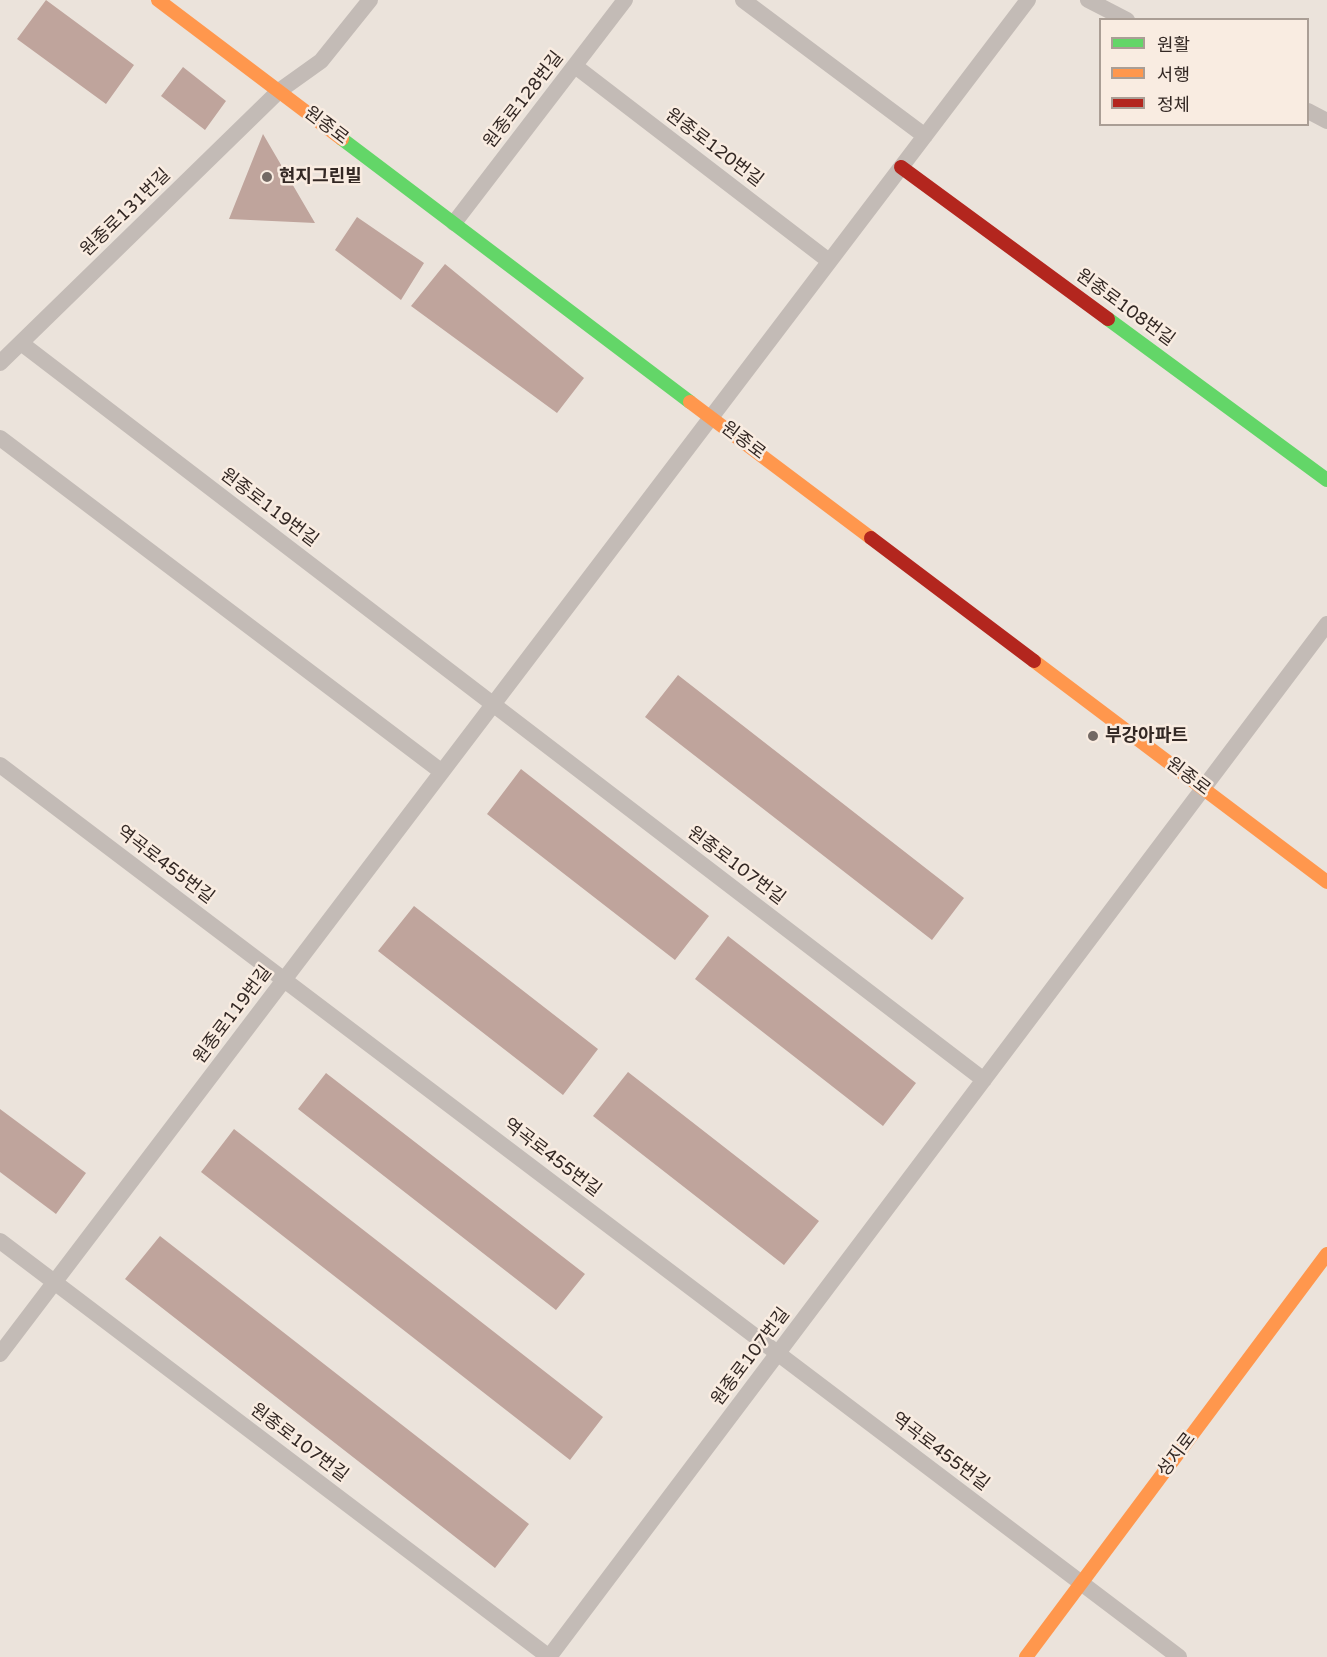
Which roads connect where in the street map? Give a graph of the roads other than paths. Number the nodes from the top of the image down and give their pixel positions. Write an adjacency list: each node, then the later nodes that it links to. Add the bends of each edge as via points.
1 (158, 0): 9 (street, 원종로)
2 (370, 0): 9 (lane, 원종로131번길, via 321,61)
3 (625, 0): 8 (lane, 원종로128번길)
4 (743, 0): 12 (lane)
5 (1028, 0): 12 (lane)
6 (1088, 0): 7 (lane)
7 (1123, 18)
8 (575, 66): 14 (lane, 원종로128번길); 15 (lane, 원종로120번길)
9 (279, 91): 14 (street, 원종로); 16 (lane, 원종로131번길)
10 (1309, 112): 11 (lane)
11 (1327, 121)
12 (925, 136): 13 (lane)
13 (901, 167): 15 (lane); 20 (street, 원종로108번길)
14 (454, 223): 18 (street, 원종로)
15 (829, 261): 18 (lane)
16 (21, 343): 17 (lane, 원종로131번길); 22 (lane, 원종로119번길)
17 (0, 363)
18 (711, 417): 22 (lane, 원종로119번길); 25 (street, 원종로)
19 (0, 438): 24 (lane)
20 (1327, 480)
21 (1327, 624): 25 (lane)
22 (493, 704): 24 (lane, 원종로119번길); 28 (lane, 원종로107번길)
23 (0, 765): 27 (lane, 역곡로455번길)
24 (442, 772): 27 (lane, 원종로119번길)
25 (1203, 788): 26 (street, 원종로); 28 (lane, 원종로107번길)
26 (1327, 882)
27 (284, 980): 31 (lane, 원종로119번길); 32 (lane, 역곡로455번길)
28 (984, 1080): 32 (lane, 원종로107번길)
29 (0, 1241): 31 (lane)
30 (1327, 1254): 34 (street, 성지로)
31 (55, 1282): 33 (lane, 원종로119번길); 35 (lane, 원종로107번길)
32 (777, 1353): 34 (lane, 역곡로455번길); 35 (lane, 원종로107번길)
33 (0, 1354)
34 (1081, 1583): 36 (street, 성지로); 37 (lane, 역곡로455번길)
35 (549, 1657)
36 (1026, 1657)
37 (1179, 1657)

